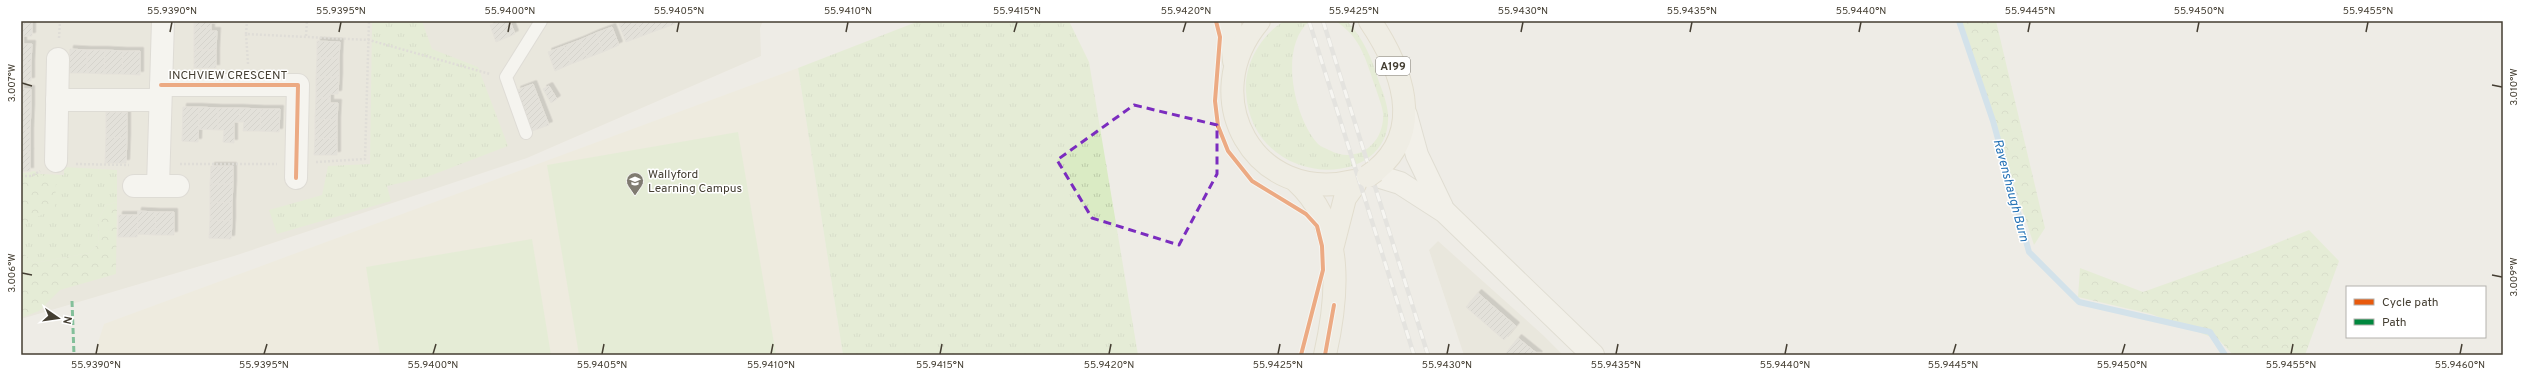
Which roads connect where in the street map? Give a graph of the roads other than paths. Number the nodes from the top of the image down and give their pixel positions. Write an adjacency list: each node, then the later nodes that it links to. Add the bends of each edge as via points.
1 (163, 21): 8 (street, INCHVIEW CRESCENT)
2 (540, 21): 11 (lane, via 506,77)
3 (1230, 21): 7 (main road)
4 (1259, 21): 7 (main road, A199, via 1247,35)
5 (1370, 21): 10 (main road, A199, via 1397,74)
6 (58, 59): 9 (street)
7 (1234, 66): 15 (main road, A199, via 1232,102 1236,121 1245,140 1272,170)
8 (161, 93): 9 (street, INCHVIEW CRESCENT); 13 (street, INCHVIEW CRESCENT, via 249,84 298,85); 16 (street, INCHVIEW CRESCENT, via 159,165 168,186)
9 (57, 100): 12 (street)
10 (1406, 115): 14 (main road, A199, via 1402,138 1396,150 1388,161); 17 (main road, via 1423,168)
11 (526, 132)
12 (56, 161)
13 (296, 171)
14 (1365, 178): 15 (main road, A199, via 1323,185); 17 (main road, via 1400,183); 18 (main road, A199, via 1345,198)
15 (1297, 182): 18 (main road, A199, via 1317,206)
16 (134, 186)
17 (1445, 212): 20 (main road)
18 (1333, 245): 19 (main road, A199, via 1334,305)
19 (1325, 355)
20 (1593, 355)

